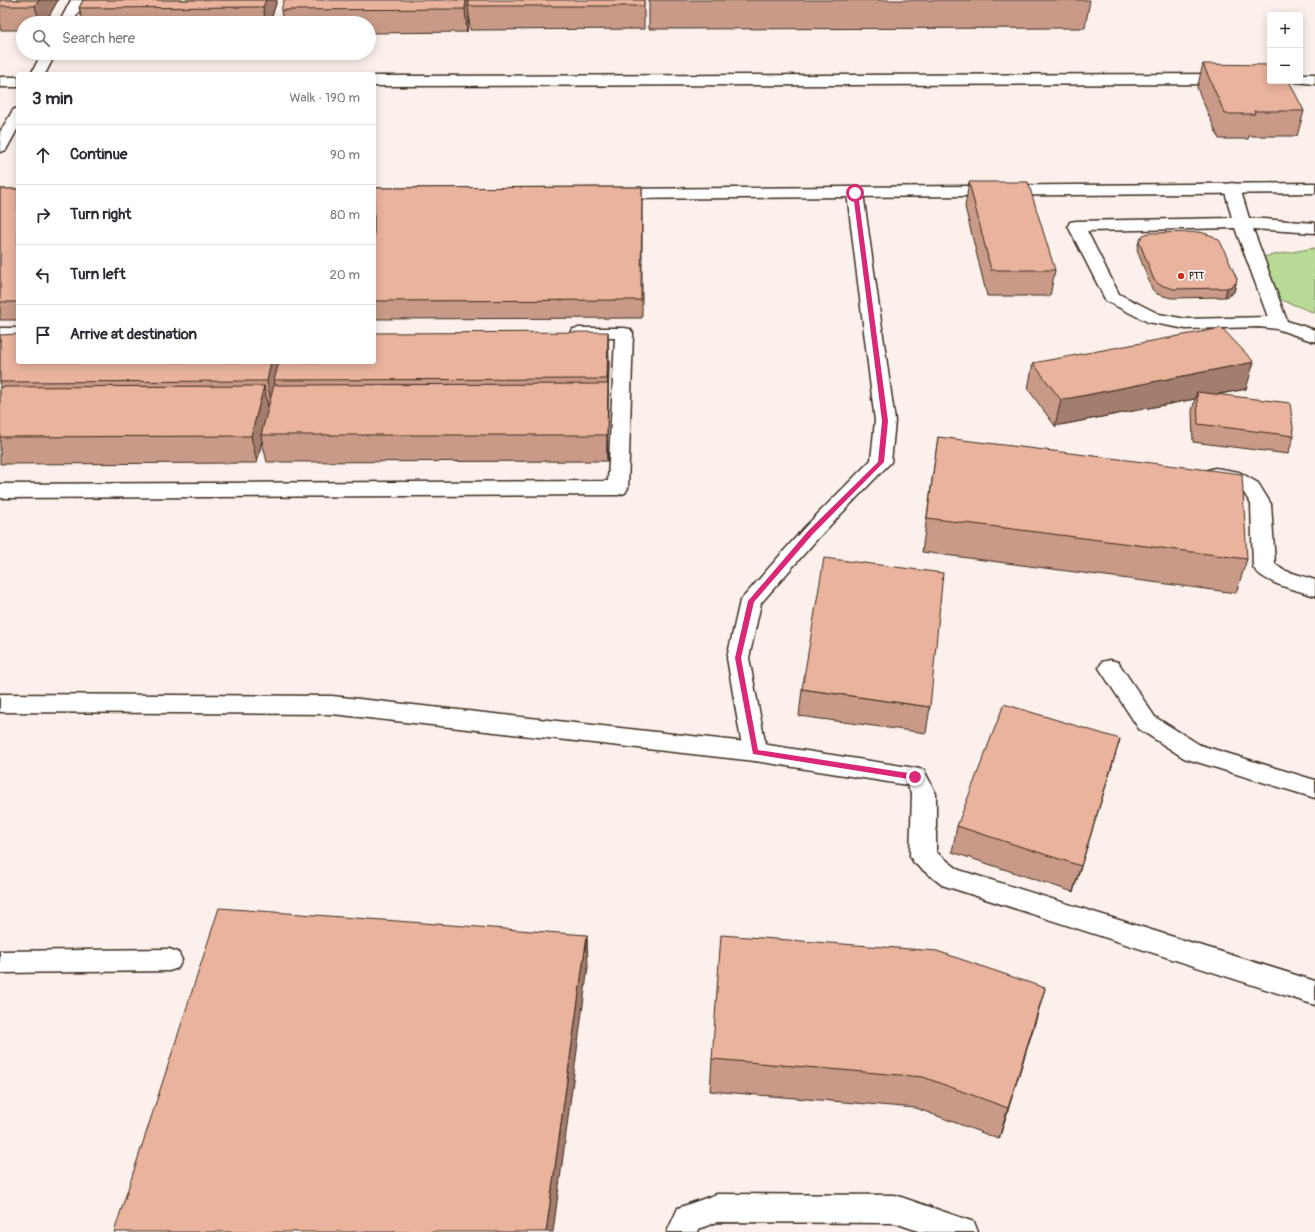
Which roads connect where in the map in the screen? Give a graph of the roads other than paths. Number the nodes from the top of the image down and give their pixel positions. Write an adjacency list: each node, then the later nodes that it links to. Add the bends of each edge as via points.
1 (78, 0): 2 (street)
2 (70, 16)
3 (45, 60): 4 (street)
4 (39, 72)
5 (1267, 79): 8 (street)
6 (1303, 79): 7 (street)
7 (1315, 79)
8 (376, 81)
9 (0, 82): 10 (street)
10 (16, 82)
11 (16, 117): 12 (street)
12 (0, 148)
13 (1232, 188): 14 (street); 15 (street); 17 (street)
14 (1315, 188)
15 (855, 193): 16 (street); 29 (street, via 885,421 881,462 811,533 751,601 738,658)
16 (595, 194)
17 (1242, 223): 18 (street); 19 (street); 19 (street, via 1076,226 1112,297 1154,318 1186,324)
18 (1315, 228)
19 (1279, 324): 23 (street)
20 (562, 333): 25 (street, via 624,333 618,488)
21 (0, 334): 22 (street)
22 (16, 334)
23 (1315, 336)
24 (1193, 472): 26 (street, via 1232,477 1250,488 1261,504 1264,567 1275,575)
25 (0, 492)
26 (1315, 588)
27 (1110, 668): 30 (street, via 1147,723 1192,752)
28 (0, 703): 29 (street, via 332,705)
29 (755, 752): 33 (street, via 915,777 924,794 923,856 951,878)
30 (1315, 789)
31 (169, 960): 32 (street)
32 (0, 962)
33 (1315, 993)
34 (682, 1232): 35 (street, via 689,1218 717,1208 895,1210)
35 (963, 1232)

